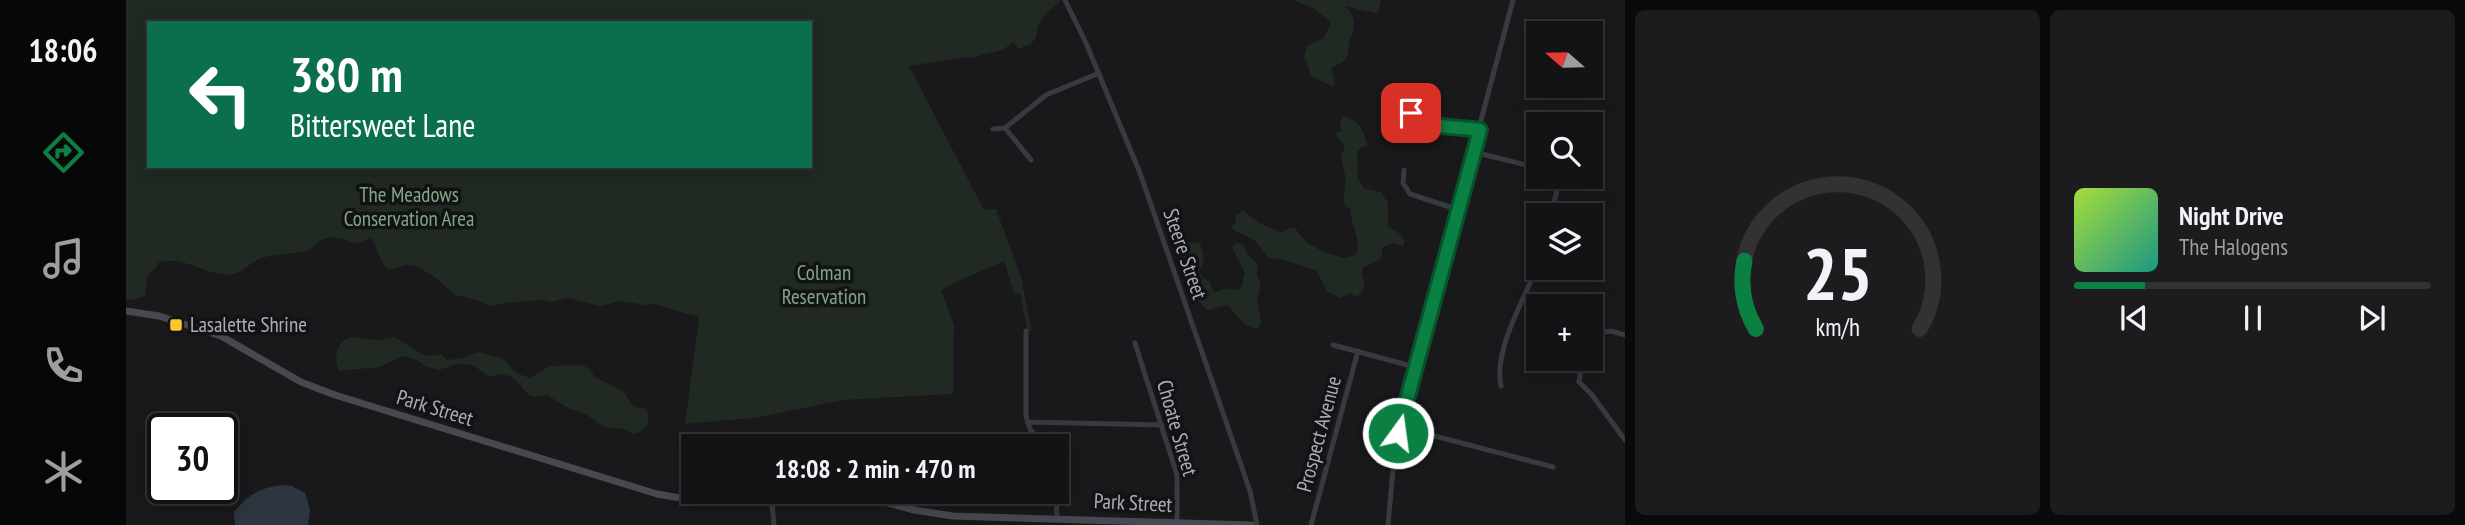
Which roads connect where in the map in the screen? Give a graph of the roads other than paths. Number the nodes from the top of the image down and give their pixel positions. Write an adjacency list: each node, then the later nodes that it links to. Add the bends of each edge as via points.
1 (1065, 0): 3 (street, Steere Street)
2 (1513, 0): 7 (street)
3 (1099, 73): 5 (street, via 1046,95); 41 (street, Steere Street, via 1161,233 1250,491)
4 (1411, 113): 7 (street, via 1429,125)
5 (1005, 128): 6 (street); 9 (street)
6 (993, 129)
7 (1480, 130): 8 (street)
8 (1474, 152): 10 (street); 12 (street)
9 (1031, 160)
10 (1526, 165)
11 (1404, 170): 12 (street, via 1403,183 1410,194)
12 (1459, 210): 21 (street)
13 (1531, 280): 23 (street, via 1500,366)
14 (126, 311): 30 (main road, Park Street, via 159,316 221,336 301,382 335,395 656,494)
15 (1026, 331): 24 (street)
16 (1603, 333): 17 (street)
17 (1625, 335)
18 (1135, 343): 25 (street, Choate Street)
19 (1332, 345): 20 (street)
20 (1358, 351): 21 (street); 42 (street, Prospect Avenue)
21 (1415, 367): 26 (street)
22 (1581, 371): 28 (street, via 1579,382)
23 (1502, 386)
24 (1027, 422): 25 (street); 27 (street)
25 (1162, 425): 37 (street, Choate Street, via 1177,475)
26 (1400, 427): 29 (street); 43 (street)
27 (1034, 434)
28 (1624, 435)
29 (1553, 467)
30 (681, 497)
31 (772, 504): 38 (street)
32 (892, 504): 34 (main road, Park Street)
33 (1056, 504): 35 (street)
34 (976, 516): 35 (main road, Park Street); 39 (street)
35 (1057, 517): 36 (main road, Park Street)
36 (1109, 523): 37 (main road, Park Street)
37 (1177, 523): 40 (main road, Park Street)
38 (774, 525)
39 (976, 525)
40 (1251, 525)
41 (1257, 525)
42 (1311, 525)
43 (1388, 525)

